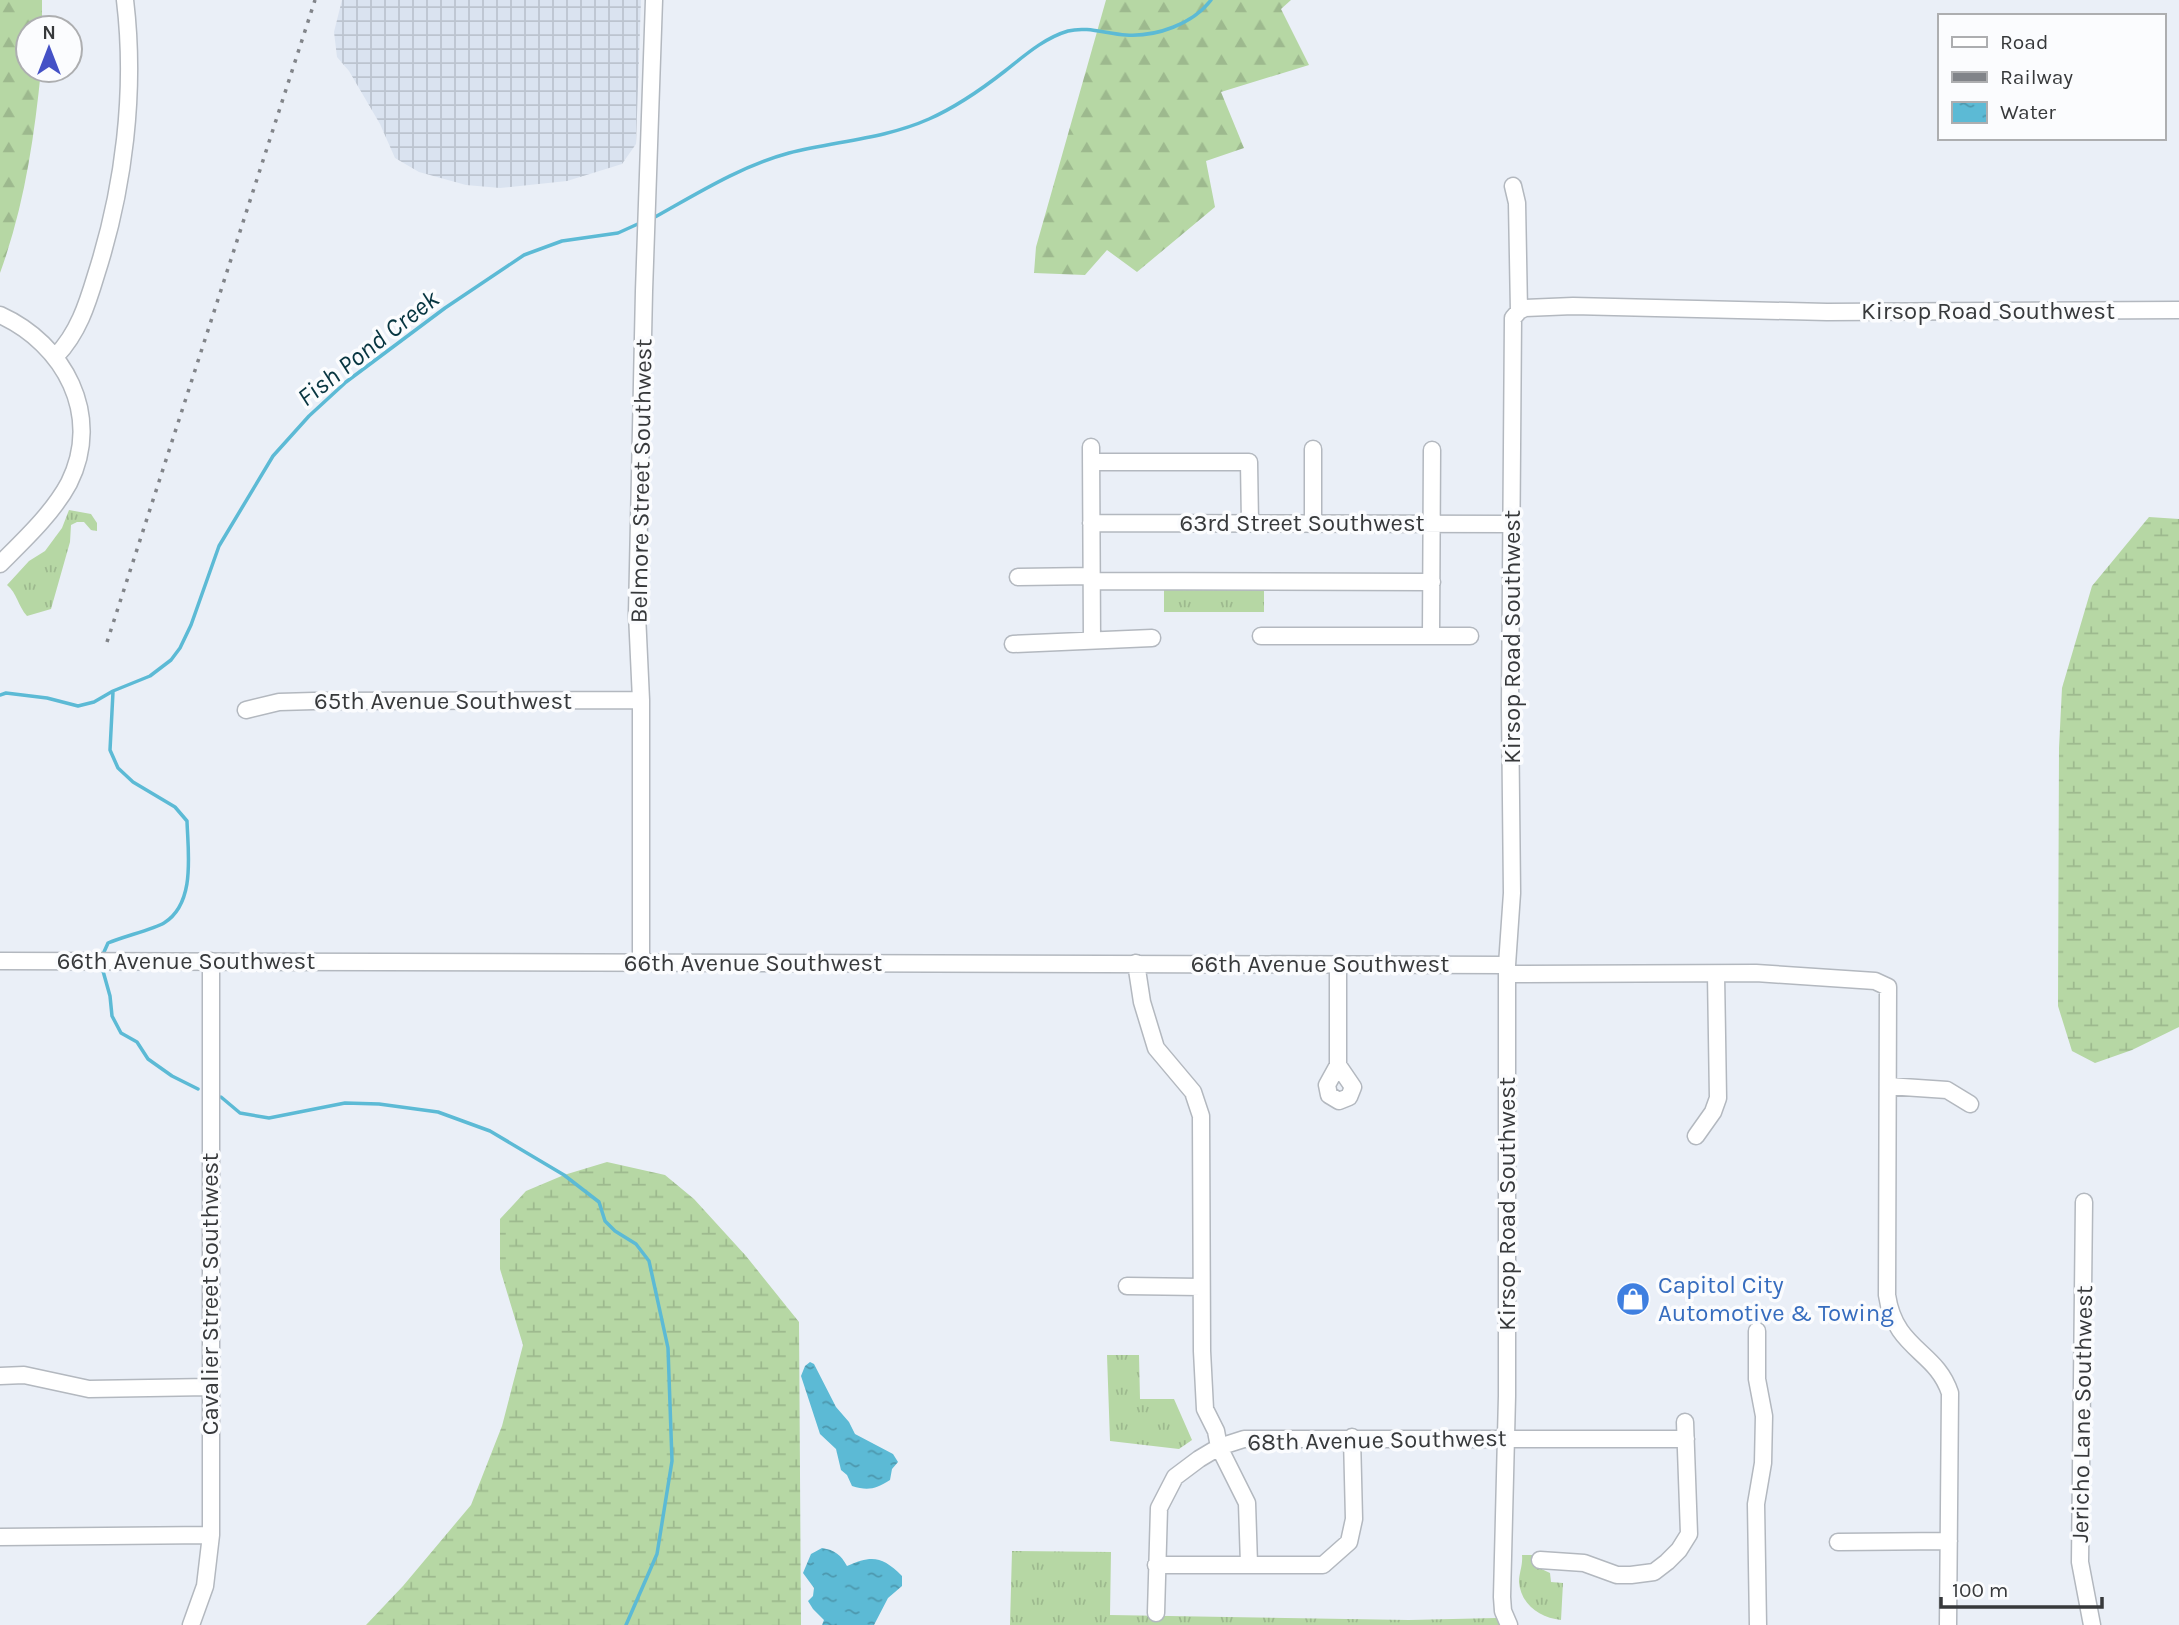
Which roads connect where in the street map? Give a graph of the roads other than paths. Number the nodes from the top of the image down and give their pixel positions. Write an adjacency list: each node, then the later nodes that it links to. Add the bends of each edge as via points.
1 (125, 0): 7 (street, via 128,94 117,192 89,297 73,334)
2 (654, 0): 25 (street, Belmore Street Southwest, via 637,614)
3 (1513, 186): 5 (street)
4 (2179, 310): 5 (street, Kirsop Road Southwest, via 1827,312 1573,306)
5 (1518, 311): 14 (street, Kirsop Road Southwest, via 1513,318)
6 (0, 315): 7 (street, via 32,332)
7 (55, 356): 15 (street, via 77,402 78,456 58,500)
8 (1313, 449): 12 (street)
9 (1432, 450): 13 (street)
10 (1091, 523): 11 (street, 63rd Street Southwest); 11 (street, via 1091,454 1249,462); 17 (street)
11 (1250, 523): 12 (street, 63rd Street Southwest)
12 (1313, 523): 13 (street, 63rd Street Southwest)
13 (1432, 523): 14 (street, 63rd Street Southwest); 18 (street)
14 (1513, 524): 32 (street, Kirsop Road Southwest, via 1512,893)
15 (0, 564)
16 (1018, 577): 17 (street)
17 (1092, 579): 18 (street); 23 (street)
18 (1432, 582): 20 (street)
19 (1261, 636): 20 (street)
20 (1432, 636): 21 (street)
21 (1470, 636)
22 (1152, 638): 23 (street)
23 (1092, 640): 24 (street)
24 (1013, 644)
25 (641, 700): 26 (street, 65th Avenue Southwest, via 314,701 279,702); 29 (street, Belmore Street Southwest)
26 (246, 710)
27 (0, 961): 28 (street, 66th Avenue Southwest)
28 (211, 961): 29 (street, 66th Avenue Southwest); 43 (street, Cavalier Street Southwest)
29 (641, 962): 30 (street, 66th Avenue Southwest)
30 (1136, 963): 31 (street, 66th Avenue Southwest); 40 (street, via 1156,1048 1193,1092 1201,1116)
31 (1338, 964): 32 (street, 66th Avenue Southwest); 34 (street)
32 (1507, 969): 33 (street, 66th Avenue Southwest); 46 (street, Kirsop Road Southwest)
33 (1716, 974): 35 (street, 66th Avenue Southwest, via 1886,984); 37 (street, via 1718,1098)
34 (1338, 1065)
35 (1888, 1086): 36 (street, via 1947,1090); 51 (street, via 1887,1295 1906,1351 1942,1375 1950,1393)
36 (1970, 1104)
37 (1696, 1136)
38 (2084, 1202): 61 (street, Jericho Lane Southwest, via 2080,1562)
39 (1127, 1286): 40 (street)
40 (1201, 1287): 48 (street, via 1205,1409)
41 (1757, 1331): 59 (street, via 1757,1379 1764,1416 1756,1504)
42 (0, 1376): 43 (street, via 24,1375 89,1389)
43 (209, 1387): 49 (street, Cavalier Street Southwest)
44 (1685, 1422): 47 (street)
45 (1352, 1437): 46 (street, 68th Avenue Southwest); 48 (street, 68th Avenue Southwest, via 1244,1439); 54 (street, via 1354,1519 1349,1542 1323,1565)
46 (1506, 1438): 47 (street, 68th Avenue Southwest); 58 (street, Kirsop Road Southwest, via 1502,1597)
47 (1686, 1439): 53 (street, via 1689,1534 1654,1572 1617,1574 1584,1563)
48 (1219, 1447): 54 (street, via 1247,1503); 55 (street, 68th Avenue Southwest, via 1175,1477 1159,1508)
49 (211, 1535): 50 (street); 57 (street, Cavalier Street Southwest, via 205,1586)
50 (0, 1537)
51 (1949, 1541): 52 (street); 60 (street)
52 (1839, 1542)
53 (1540, 1560)
54 (1249, 1564): 55 (street)
55 (1156, 1565): 56 (street, 68th Avenue Southwest)
56 (1156, 1613)
57 (191, 1625)
58 (1509, 1625)
59 (1758, 1625)
60 (1948, 1625)
61 (2092, 1625)

